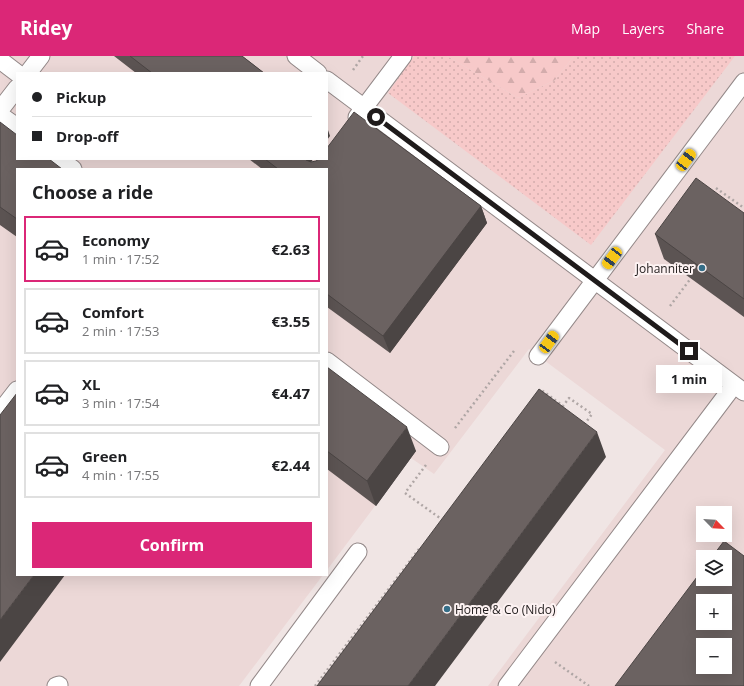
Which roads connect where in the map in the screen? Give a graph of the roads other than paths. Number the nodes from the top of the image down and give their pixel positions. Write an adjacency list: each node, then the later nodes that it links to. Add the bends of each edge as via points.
1 (41, 56): 6 (lane)
2 (296, 56): 7 (lane)
3 (402, 56): 11 (lane)
4 (0, 60): 5 (lane)
5 (16, 72)
6 (29, 72)
7 (317, 72)
8 (328, 81): 11 (lane)
9 (744, 82): 18 (lane)
10 (16, 89): 12 (lane)
11 (364, 108): 15 (lane); 18 (lane)
12 (0, 110)
13 (0, 115): 14 (lane)
14 (16, 127)
15 (346, 132)
16 (60, 160): 17 (lane)
17 (72, 168)
18 (595, 280): 19 (lane); 21 (lane)
19 (538, 356)
20 (328, 362): 24 (lane)
21 (739, 388): 27 (lane)
22 (16, 391): 23 (lane)
23 (0, 412)
24 (440, 447)
25 (358, 552): 26 (lane)
26 (259, 686)
27 (507, 686)

